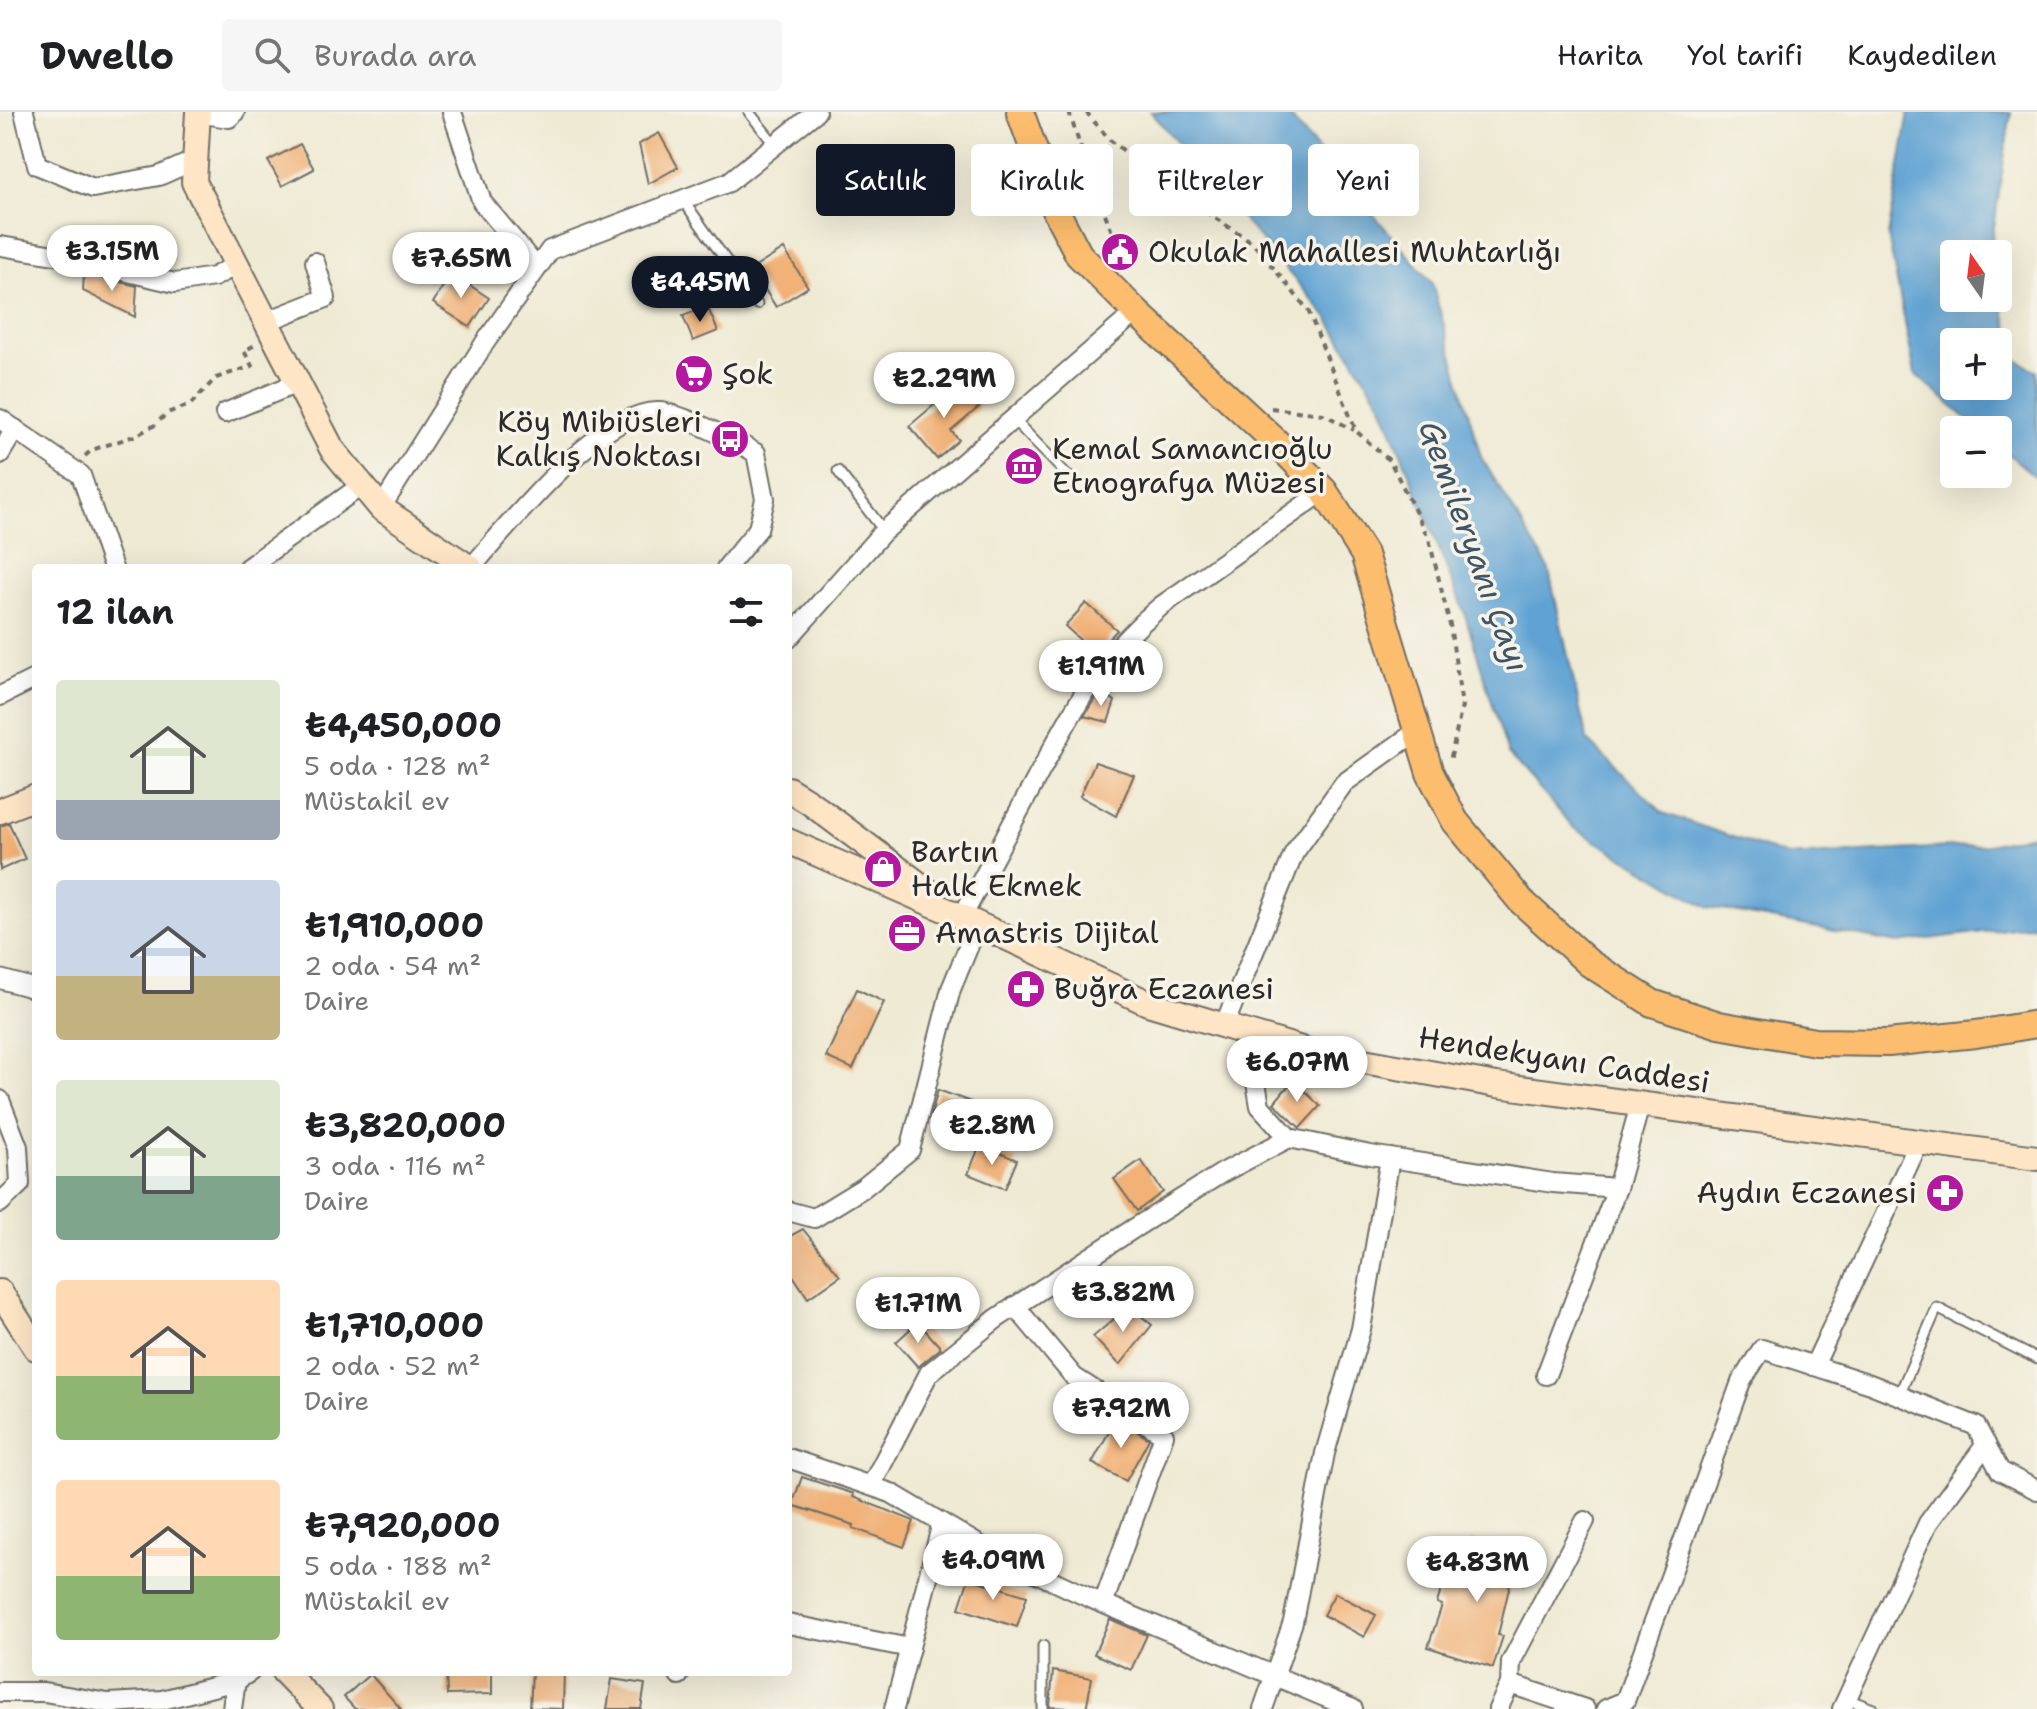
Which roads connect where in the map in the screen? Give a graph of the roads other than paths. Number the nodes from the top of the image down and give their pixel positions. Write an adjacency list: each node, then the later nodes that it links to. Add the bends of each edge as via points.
1 (24, 112): 9 (street, via 37,165 93,188 159,176)
2 (235, 112): 7 (street, via 229,118)
3 (452, 112): 14 (street, via 482,202)
4 (749, 112): 8 (lane)
5 (816, 112): 8 (street)
6 (1020, 112): 16 (main road, via 1057,213 1079,255)
7 (198, 113): 9 (main road)
8 (775, 145): 10 (street, via 729,182)
9 (195, 160): 13 (main road, via 194,182)
10 (683, 200): 14 (street, via 550,250); 15 (lane)
11 (1, 246): 13 (street, via 175,283 214,277)
12 (315, 262): 17 (street, via 326,298)
13 (236, 265): 17 (main road)
14 (537, 268): 27 (street)
15 (757, 304)
16 (1136, 312): 20 (street); 26 (main road)
17 (269, 328): 18 (main road)
18 (297, 383): 19 (street); 25 (main road, via 332,449)
19 (225, 413)
20 (1013, 419): 24 (lane); 28 (street)
21 (7, 424): 22 (street); 29 (street, via 81,475)
22 (0, 454)
23 (838, 471): 28 (lane)
24 (1071, 479)
25 (362, 485): 27 (main road); 30 (street)
26 (1324, 491): 37 (main road, via 1364,554); 42 (street, via 1161,606 1107,659 1080,697)
27 (381, 508): 31 (main road)
28 (884, 531): 34 (street)
29 (112, 564)
30 (253, 564)
31 (464, 564)
32 (474, 564): 33 (street, via 545,484 613,426 637,414 662,412 756,453 765,499 758,529)
33 (729, 564)
34 (792, 634)
35 (32, 680): 36 (street)
36 (0, 696)
37 (1417, 731): 45 (main road, via 1430,773 1455,821 1521,901 1589,963 1652,1003 1719,1025 1815,1042 1888,1043); 46 (street, via 1344,783 1294,853)
38 (792, 791): 42 (main road)
39 (32, 799): 40 (main road)
40 (0, 811)
41 (792, 843): 42 (main road)
42 (970, 921): 46 (main road, Hendekyanı Caddesi, via 1148,1003); 57 (street, via 910,1150)
43 (0, 979): 44 (street)
44 (32, 988)
45 (2037, 1024)
46 (1224, 1026): 47 (main road, Hendekyanı Caddesi)
47 (1248, 1035): 49 (main road, Hendekyanı Caddesi, via 1497,1085); 50 (street, via 1260,1106)
48 (0, 1100): 55 (street, via 18,1147 20,1184)
49 (1640, 1105): 51 (main road, Hendekyanı Caddesi); 54 (street)
50 (1289, 1138): 52 (street); 60 (street, via 1222,1173)
51 (1919, 1142): 53 (main road, Hendekyanı Caddesi); 63 (street)
52 (1390, 1158): 54 (street); 77 (street, via 1361,1329 1325,1453 1293,1622)
53 (2037, 1158)
54 (1617, 1188): 64 (street)
55 (0, 1203)
56 (792, 1212): 57 (street)
57 (814, 1218): 58 (street)
58 (792, 1227)
59 (0, 1292): 61 (main road)
60 (1015, 1306): 68 (street, via 929,1373); 72 (street, via 1074,1377 1164,1435)
61 (32, 1342)
62 (2037, 1359): 65 (lane, via 1937,1308)
63 (1814, 1366): 65 (street); 90 (street, via 1762,1349 1741,1382 1625,1701)
64 (1546, 1375)
65 (1899, 1395): 66 (street, via 1976,1426)
66 (1986, 1444): 69 (street, via 2000,1471); 81 (street, via 1928,1523)
67 (792, 1459): 68 (street)
68 (871, 1486): 71 (street)
69 (2037, 1490)
70 (1585, 1521): 79 (street, via 1511,1662)
71 (942, 1523): 72 (street); 75 (street)
72 (1103, 1604): 77 (street)
73 (792, 1625): 75 (street)
74 (1043, 1646): 85 (lane)
75 (910, 1648): 84 (street)
76 (288, 1676): 83 (main road)
77 (1275, 1676): 86 (street); 87 (street)
78 (243, 1677): 80 (street, via 162,1700 108,1703 44,1692); 82 (street)
79 (1510, 1684): 88 (street); 89 (street)
80 (0, 1692)
81 (1844, 1704): 91 (lane)
82 (232, 1709)
83 (320, 1709)
84 (894, 1709)
85 (1043, 1709)
86 (1263, 1709)
87 (1353, 1709)
88 (1498, 1709)
89 (1585, 1709)
90 (1606, 1709)
91 (1873, 1709)

